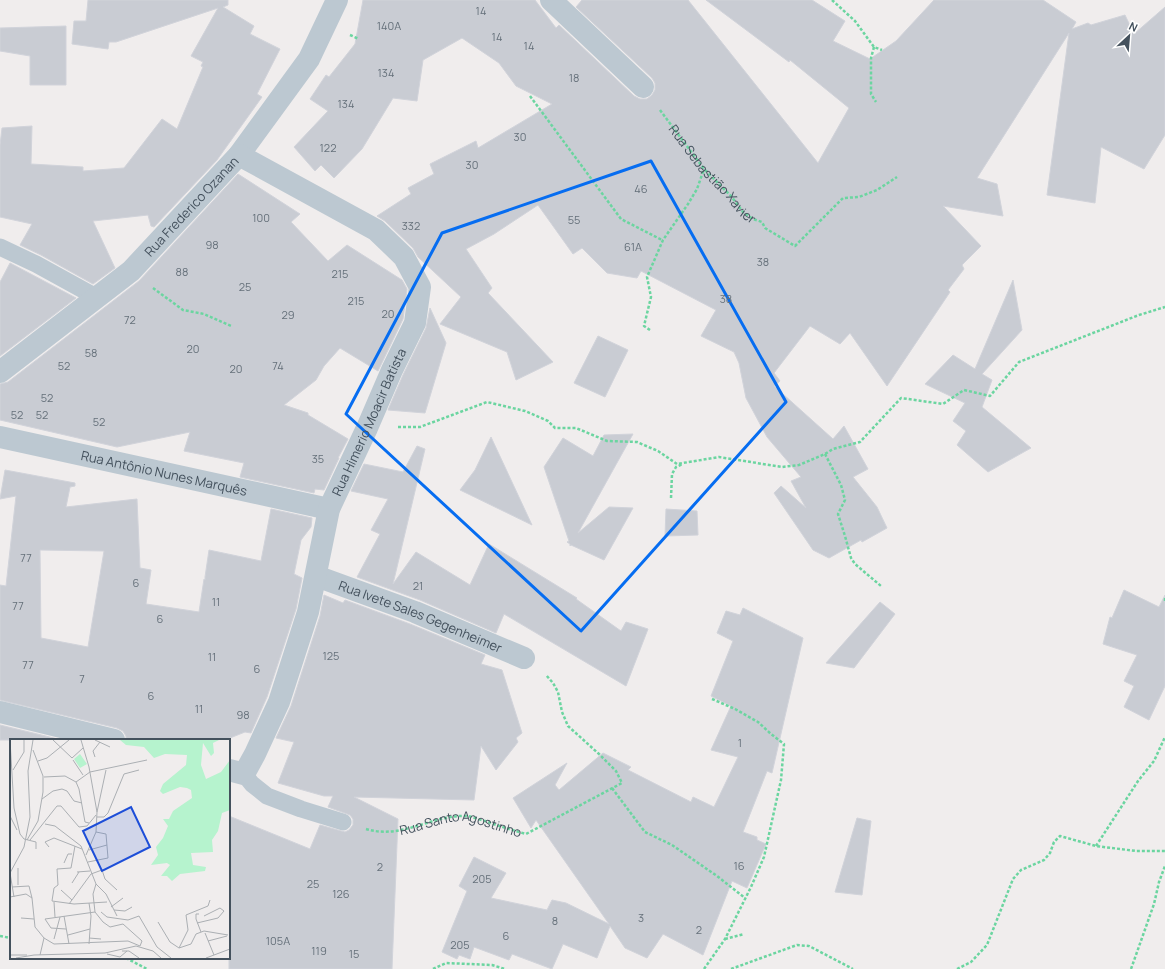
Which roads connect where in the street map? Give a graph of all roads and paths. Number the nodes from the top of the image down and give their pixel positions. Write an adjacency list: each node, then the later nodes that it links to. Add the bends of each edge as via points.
1 (337, 0): 9 (street, Rua Frederico Ozanan, via 309,60)
2 (551, 0): 6 (street)
3 (832, 0): 4 (path, via 855,22)
4 (874, 47): 5 (path); 8 (path, via 871,58 871,94)
5 (882, 50)
6 (643, 87): 10 (path, Rua Sebastião Xavier)
7 (530, 96): 12 (path, via 621,219)
8 (876, 102)
9 (239, 155): 14 (street, Rua Frederico Ozanan); 20 (street, Rua Himerio Moacir Batista, via 376,230 404,257 420,287 415,323)
10 (704, 169): 11 (path, Rua Sebastião Xavier, via 744,212 795,246 843,198 859,197 877,190); 12 (path, via 697,189)
11 (897, 177)
12 (663, 240): 18 (path, via 647,277 651,297 644,326)
13 (0, 247): 15 (lane)
14 (131, 271): 15 (street, Rua Frederico Ozanan); 17 (path, via 183,310 204,314)
15 (96, 297): 19 (street, Rua Frederico Ozanan)
16 (1165, 307): 22 (path, via 1138,315 1019,362 990,396 964,390 943,404 901,398 860,442 833,449)
17 (231, 326)
18 (650, 330)
19 (0, 372)
20 (367, 428): 23 (path, via 420,427 487,402 525,411 548,421 555,428 576,428 607,441 637,442 658,451 677,464); 25 (street, Rua Himerio Moacir Batista)
21 (0, 437): 25 (street, Rua Antônio Nunes Marquês)
22 (825, 454): 23 (path, via 799,465 782,467 719,457); 27 (path, via 846,500 838,514 851,558)
23 (687, 463): 24 (path, via 676,468 672,474)
24 (671, 498)
25 (329, 509): 26 (street, Rua Himerio Moacir Batista)
26 (316, 576): 30 (street, Rua Ivete Sales Gegenheimer, via 415,612); 35 (street, Rua Himerio Moacir Batista, via 308,612 278,702 255,754)
27 (881, 586)
28 (1165, 598): 29 (path)
29 (1165, 603)
30 (524, 658): 36 (path, Rua Santo Agostinho, via 553,683 568,726 616,771 622,782)
31 (712, 699): 42 (path, via 735,708 758,722 784,744 781,780 764,857)
32 (0, 712): 34 (street)
33 (1165, 737): 39 (path, via 1154,761)
34 (110, 739)
35 (236, 772): 37 (lane, via 267,796)
36 (612, 788): 38 (path, Rua Santo Agostinho, via 526,834 469,816 448,817 405,830 376,832); 42 (path, via 645,832 672,845)
37 (342, 822)
38 (364, 828)
39 (1096, 846): 40 (path, via 1136,851); 54 (path, via 1060,836 1044,860 1021,870 1013,879 987,945 971,962)
40 (1165, 851)
41 (1165, 866): 55 (path)
42 (745, 898): 46 (path)
43 (744, 934): 46 (path)
44 (0, 936): 45 (path)
45 (10, 938)
46 (725, 939): 51 (path)
47 (128, 959): 48 (path)
48 (147, 969)
49 (434, 969): 50 (path, via 446,963 492,965)
50 (505, 969)
51 (704, 969)
52 (731, 969): 53 (path, via 797,944 809,946)
53 (853, 969)
54 (957, 969)
55 (1131, 969)

